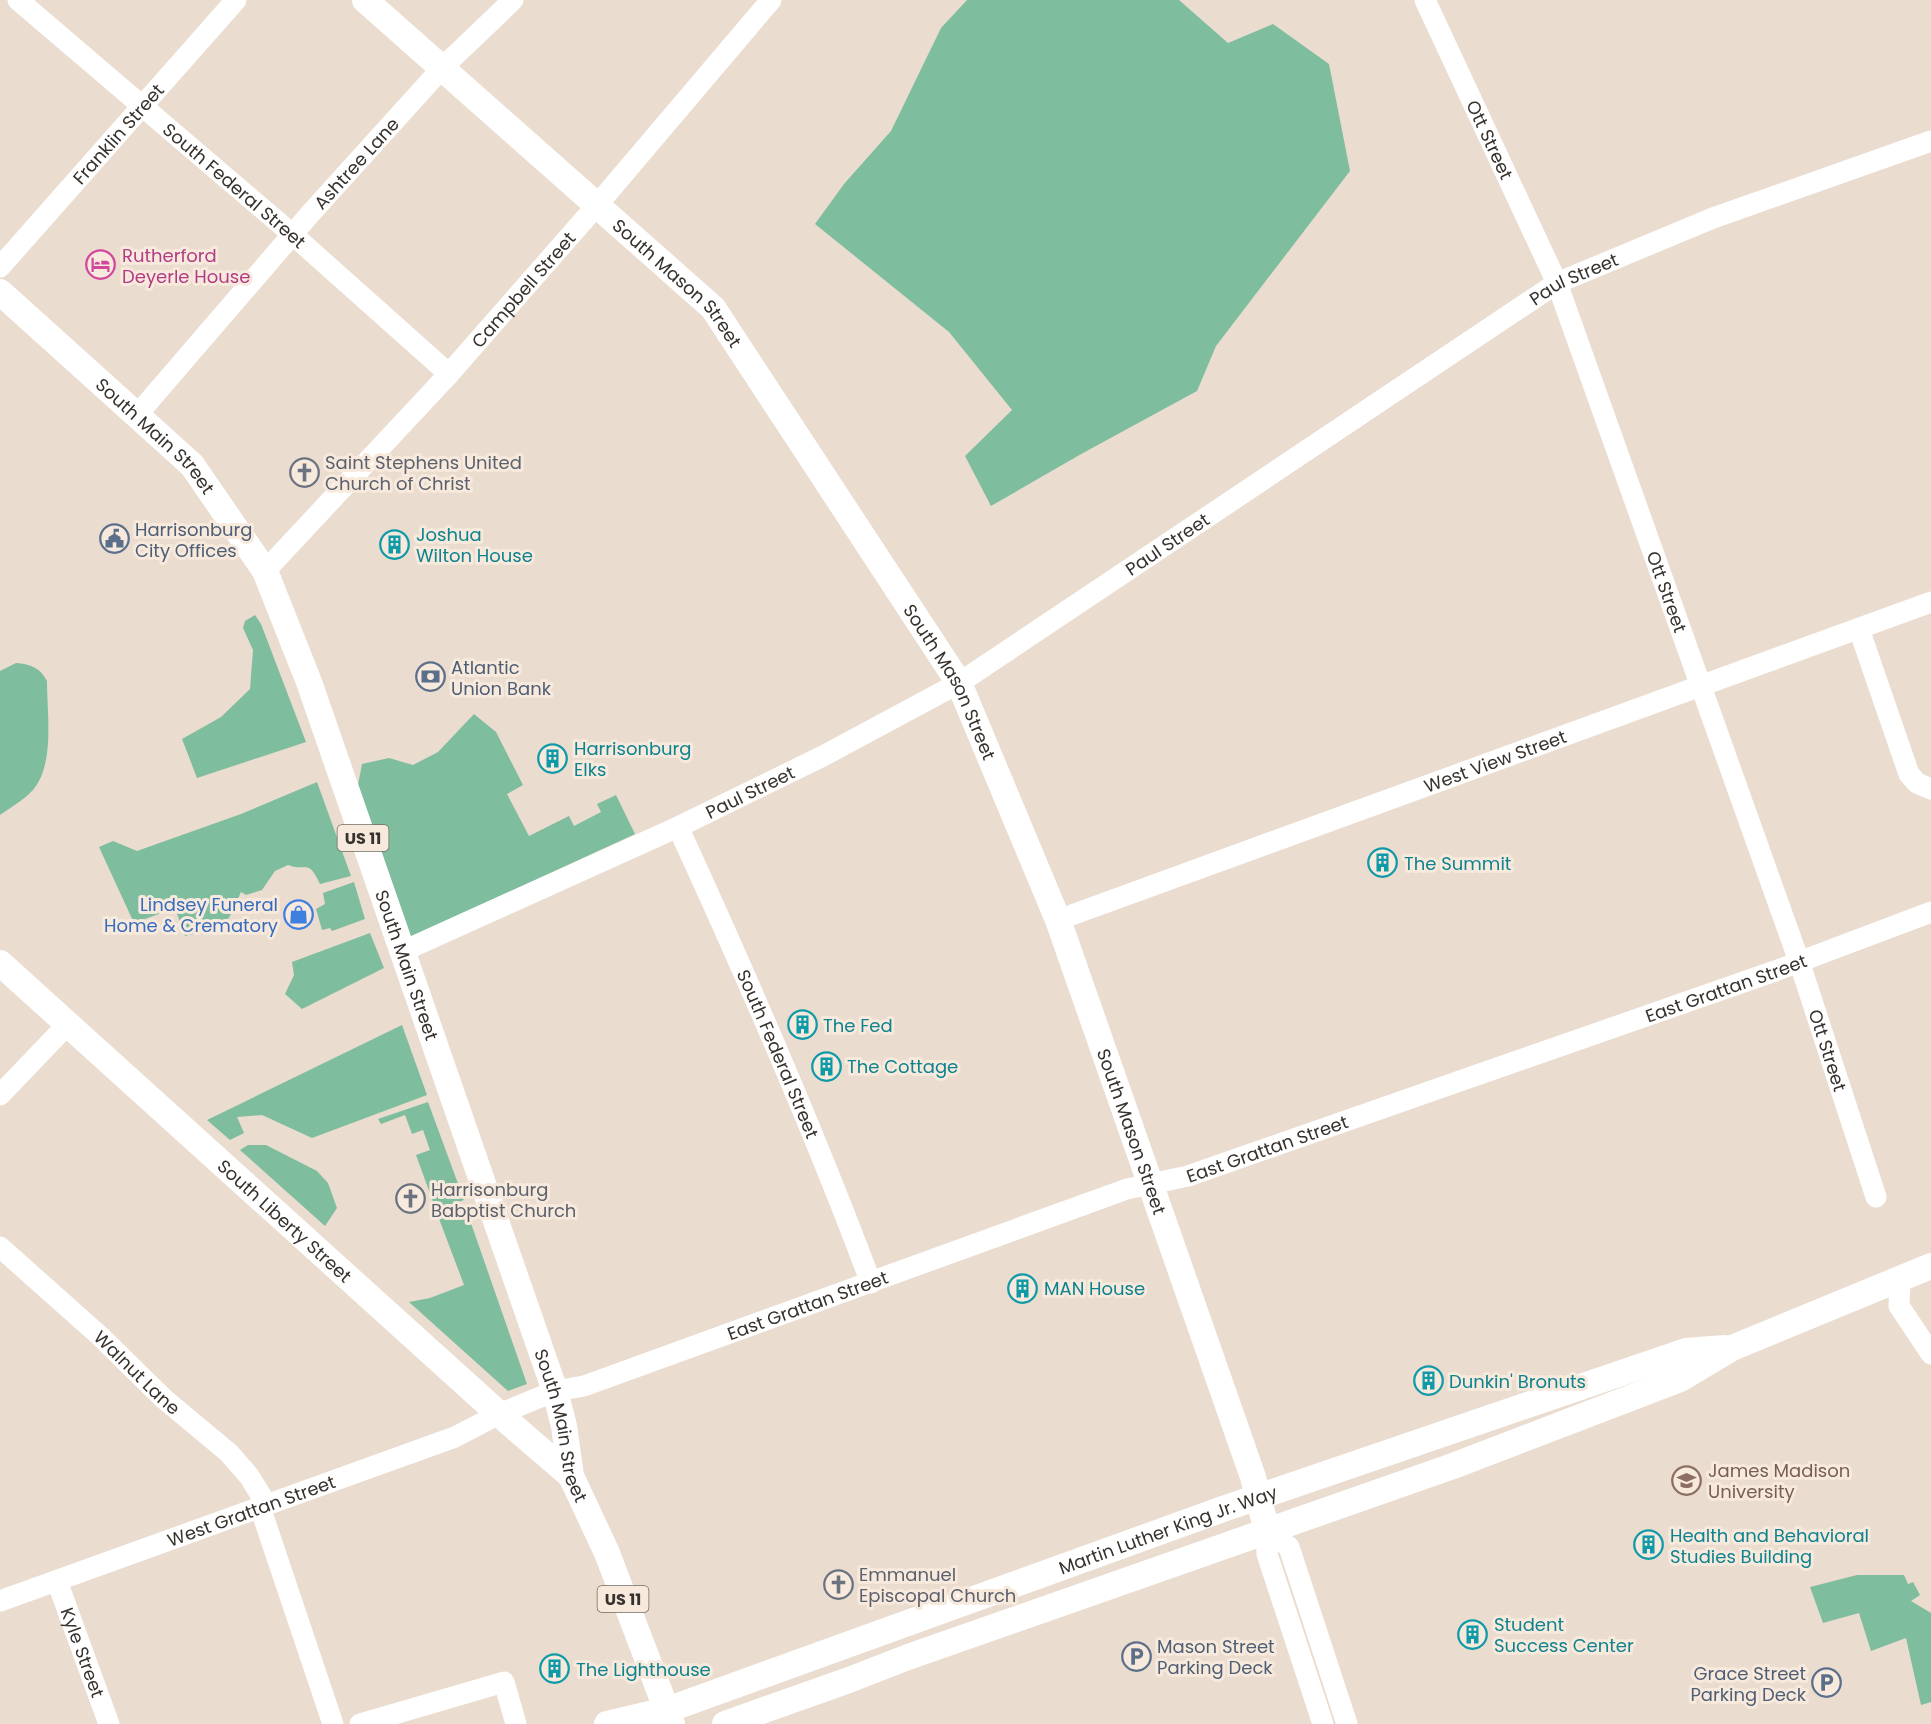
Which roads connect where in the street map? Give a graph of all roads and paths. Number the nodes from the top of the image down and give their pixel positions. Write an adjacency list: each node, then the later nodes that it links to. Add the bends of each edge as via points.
1 (18, 0): 8 (street, South Federal Street)
2 (236, 0): 8 (street, Franklin Street)
3 (365, 0): 7 (main road, South Mason Street)
4 (513, 0): 7 (street, Ashtree Lane)
5 (771, 0): 10 (street, Campbell Street)
6 (1425, 0): 13 (street, Ott Street)
7 (443, 67): 10 (main road, South Mason Street); 11 (street, Ashtree Lane)
8 (142, 107): 11 (street, South Federal Street); 12 (street, Franklin Street)
9 (1931, 141): 13 (street, Paul Street, via 1713,219)
10 (598, 204): 15 (street, Campbell Street); 20 (main road, South Mason Street, via 713,308)
11 (292, 234): 15 (street, South Federal Street); 16 (street, Ashtree Lane)
12 (0, 267)
13 (1557, 283): 20 (street, Paul Street); 21 (street, Ott Street)
14 (0, 292): 16 (main road, South Main Street / US 11)
15 (448, 374): 17 (street, Campbell Street)
16 (137, 415): 17 (main road, South Main Street / US 11, via 192,465)
17 (266, 571): 26 (main road, South Main Street / US 11, via 309,682)
18 (1931, 602): 19 (street, West View Street)
19 (1859, 629): 21 (street, West View Street); 22 (street, via 1909,774)
20 (959, 683): 23 (street, Paul Street); 25 (main road, South Mason Street)
21 (1701, 686): 25 (street, West View Street); 27 (street, Ott Street)
22 (1931, 789)
23 (678, 827): 26 (street, Paul Street); 36 (street, South Federal Street, via 767,1025)
24 (1931, 912): 27 (street, East Grattan Street)
25 (1058, 920): 31 (main road, South Mason Street)
26 (401, 952): 39 (main road, South Main Street / US 11)
27 (1799, 961): 31 (street, East Grattan Street, via 1188,1176); 32 (street, Ott Street)
28 (0, 963): 29 (main road, South Liberty Street / US 11)
29 (68, 1024): 30 (street); 40 (main road, South Liberty Street / US 11)
30 (0, 1095)
31 (1151, 1184): 36 (street, East Grattan Street, via 1127,1189); 42 (main road, South Mason Street)
32 (1876, 1197)
33 (0, 1247): 43 (street, Walnut Lane, via 101,1337 162,1398 229,1453 249,1476)
34 (1931, 1266): 35 (main road, Martin Luther King Jr. Way)
35 (1900, 1280): 37 (main road, Martin Luther King Jr. Way); 38 (street, via 1899,1306)
36 (872, 1283): 39 (street, East Grattan Street, via 584,1386)
37 (1732, 1348): 42 (main road, Martin Luther King Jr. Way, via 1686,1351); 44 (main road, Martin Luther King Jr. Way, via 1680,1379 1453,1466)
38 (1931, 1354)
39 (555, 1391): 40 (street, East Grattan Street); 41 (main road, South Main Street / US 11)
40 (499, 1414): 41 (main road, South Liberty Street / US 11); 43 (street, West Grattan Street, via 455,1437)
41 (571, 1476): 47 (main road, South Main Street / US 11, via 608,1553)
42 (1258, 1497): 44 (main road, South Mason Street); 47 (main road, Martin Luther King Jr. Way)
43 (263, 1506): 45 (street, West Grattan Street); 49 (street, Walnut Lane)
44 (1267, 1531): 53 (main road, Martin Luther King Jr. Way); 54 (street, South Mason Street, via 1267,1554); 55 (street, via 1288,1547)
45 (57, 1581): 46 (street, West Grattan Street); 48 (street, Kyle Street)
46 (0, 1601)
47 (669, 1717): 52 (main road, Martin Luther King Jr. Way)
48 (109, 1724)
49 (333, 1724)
50 (360, 1724): 51 (street, via 504,1682)
51 (516, 1724)
52 (607, 1724)
53 (725, 1724)
54 (1323, 1724)
55 (1347, 1724)

